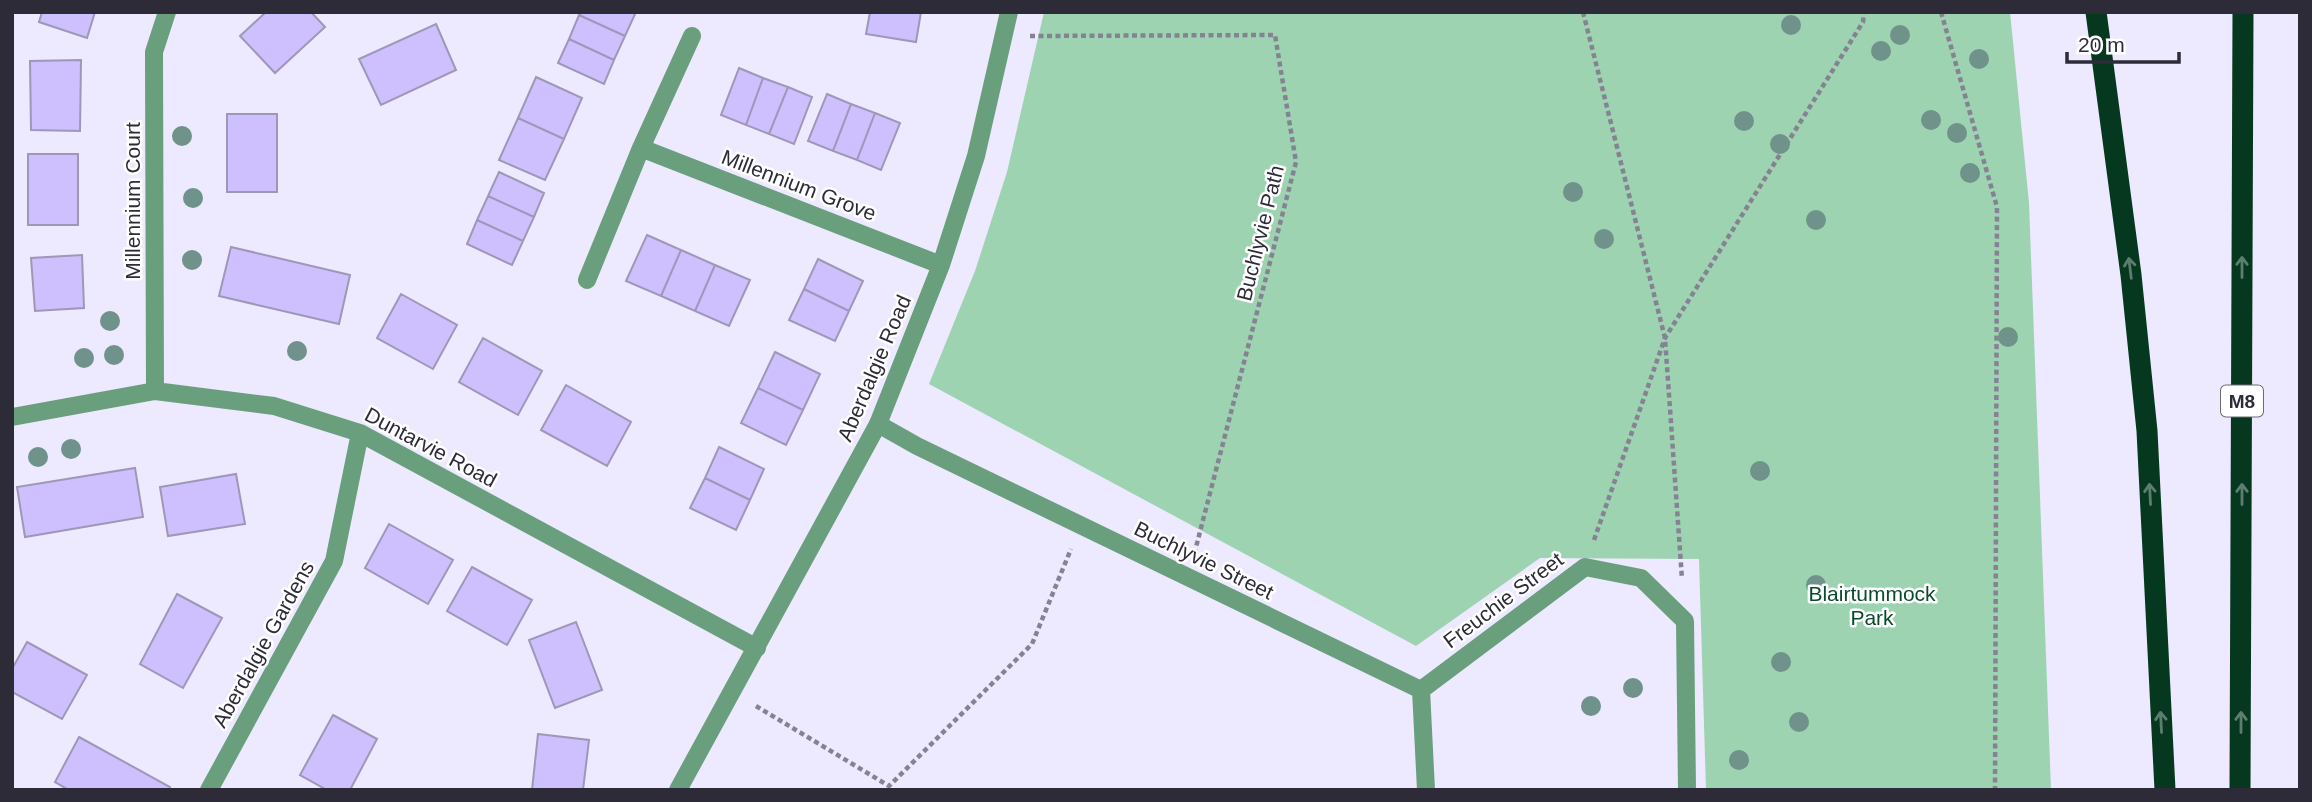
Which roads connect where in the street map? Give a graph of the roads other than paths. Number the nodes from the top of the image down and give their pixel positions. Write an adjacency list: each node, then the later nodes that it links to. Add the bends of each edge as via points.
1 (167, 12): 9 (street, Millennium Court, via 154,52)
2 (1009, 12): 7 (street, Aberdalgie Road, via 976,156)
3 (2096, 12): 19 (highway, one-way to 3, via 2147,430)
4 (2243, 12): 20 (highway, M8, one-way to 4)
5 (692, 36): 6 (street)
6 (640, 148): 7 (street, Millennium Grove); 8 (street)
7 (941, 265): 11 (street, Aberdalgie Road)
8 (587, 280)
9 (155, 391): 10 (street, Duntarvie Road); 12 (street, Duntarvie Road, via 274,406)
10 (12, 417)
11 (878, 424): 13 (street, Aberdalgie Road); 14 (street, Buchlyvie Street)
12 (360, 433): 13 (street, Duntarvie Road); 15 (street, Aberdalgie Gardens, via 334,561)
13 (757, 648): 16 (street, Aberdalgie Road)
14 (1421, 690): 17 (street); 18 (street, Freuchie Street, via 1585,568 1641,578 1685,621)
15 (209, 790)
16 (678, 790)
17 (1426, 790)
18 (1687, 790)
19 (2165, 790)
20 (2241, 790)

